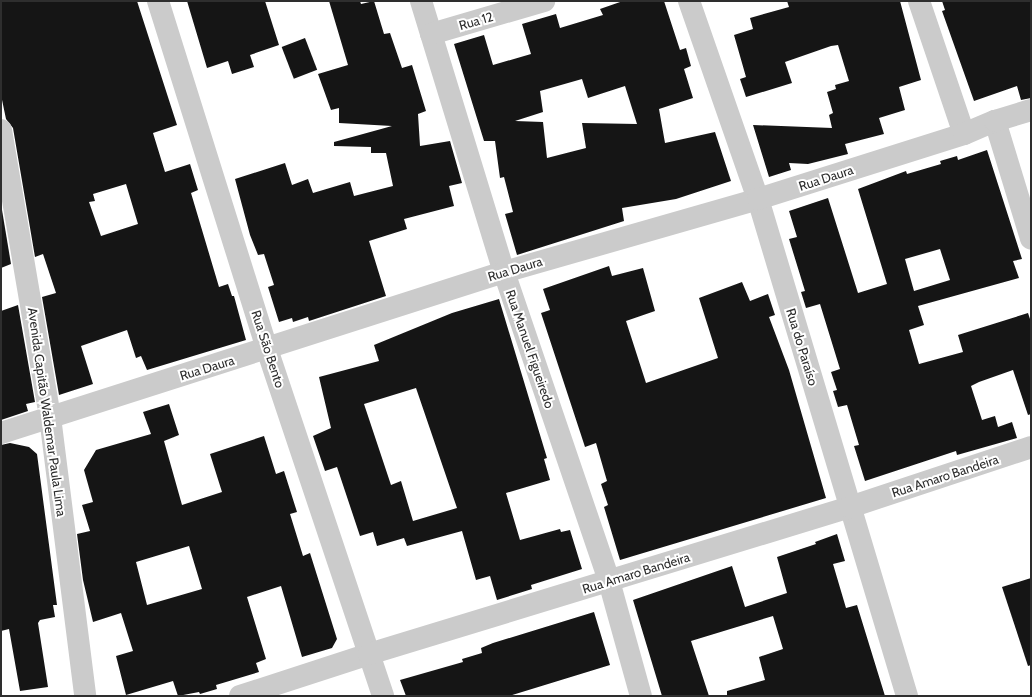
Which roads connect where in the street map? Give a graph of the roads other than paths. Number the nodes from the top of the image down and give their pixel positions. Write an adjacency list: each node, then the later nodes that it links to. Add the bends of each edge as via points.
1 (158, 1): 14 (street, Rua São Bento)
2 (421, 1): 6 (street, Rua Manuel Figueiredo)
3 (544, 1): 6 (street, Rua 12)
4 (689, 1): 11 (street, Rua do Paraíso)
5 (919, 1): 10 (street)
6 (431, 34): 13 (street, Rua Manuel Figueiredo)
7 (1031, 110): 8 (street, Rua Daura)
8 (995, 120): 10 (street, Rua Daura); 12 (street)
9 (1, 130): 15 (street, Avenida Capitão Waldemar Paula Lima)
10 (964, 134): 11 (street, Rua Daura)
11 (758, 199): 13 (street, Rua Daura); 18 (street, Rua do Paraíso)
12 (1031, 239)
13 (504, 272): 14 (street, Rua Daura); 19 (street, Rua Manuel Figueiredo)
14 (267, 349): 15 (street, Rua Daura); 20 (street, Rua São Bento)
15 (50, 417): 16 (street, Rua Daura); 21 (street, Avenida Capitão Waldemar Paula Lima)
16 (1, 433)
17 (1031, 447): 18 (street, Rua Amaro Bandeira)
18 (850, 507): 19 (street, Rua Amaro Bandeira); 25 (street, Rua do Paraíso)
19 (609, 581): 20 (street, Rua Amaro Bandeira); 24 (street, Rua Manuel Figueiredo)
20 (369, 654): 22 (street, Rua Amaro Bandeira); 23 (street, Rua São Bento)
21 (85, 696)
22 (240, 696)
23 (383, 696)
24 (641, 696)
25 (907, 696)

